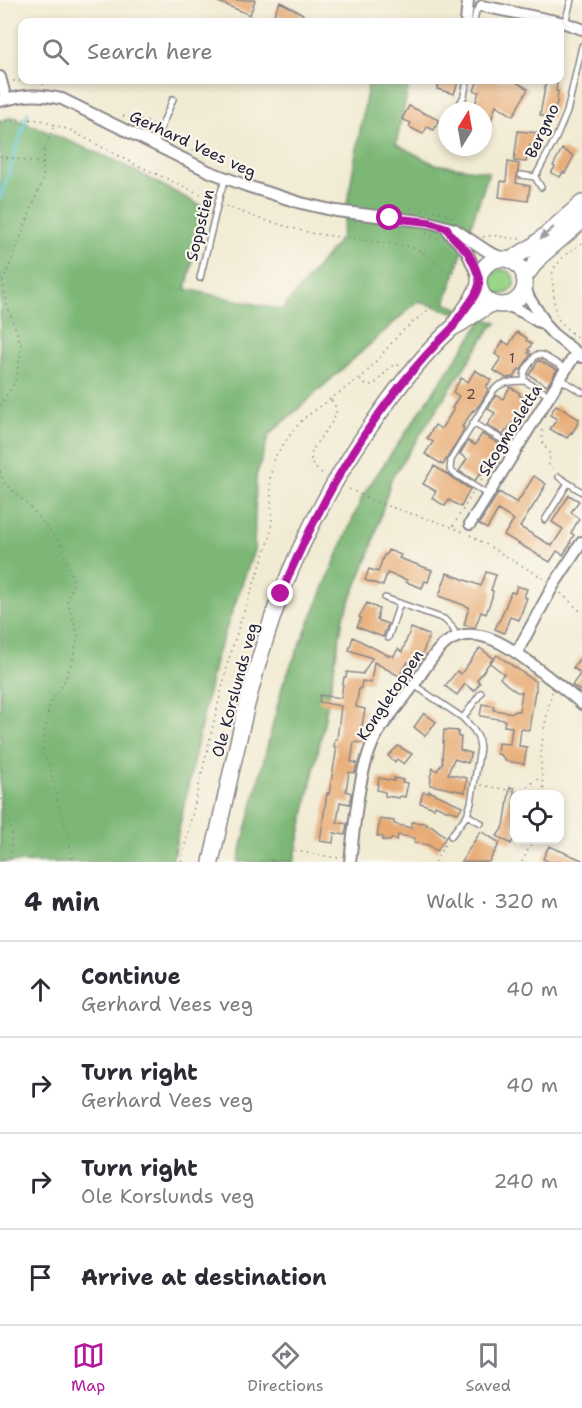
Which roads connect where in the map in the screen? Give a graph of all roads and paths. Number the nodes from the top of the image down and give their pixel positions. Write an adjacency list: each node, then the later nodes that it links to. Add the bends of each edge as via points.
1 (468, 0): 4 (street)
2 (571, 0): 7 (lane)
3 (482, 6): 5 (lane); 6 (street)
4 (466, 18)
5 (475, 18)
6 (541, 18)
7 (565, 23): 8 (street)
8 (582, 29)
9 (582, 46): 27 (lane, Bergmo, via 567,112)
10 (1, 80): 11 (path); 16 (street)
11 (18, 81)
12 (43, 84): 14 (path)
13 (466, 84): 17 (lane)
14 (47, 85)
15 (173, 99): 21 (lane)
16 (3, 100): 22 (street, Gerhard Vees veg, via 21,95 62,99)
17 (461, 102)
18 (120, 116): 21 (path)
19 (0, 122): 20 (path, via 31,119)
20 (54, 124): 25 (path); 30 (path)
21 (160, 129): 22 (lane); 24 (path)
22 (153, 144): 28 (street, Gerhard Vees veg)
23 (1, 157): 25 (path)
24 (208, 159)
25 (43, 164): 56 (path, via 43,179 3,282 22,347 15,382)
26 (521, 175): 27 (lane, Bergmo)
27 (535, 177): 29 (lane)
28 (226, 179): 30 (lane, Soppstien); 37 (street, Gerhard Vees veg, via 336,211 429,222 447,228)
29 (541, 187)
30 (218, 203): 39 (path, via 310,233 407,246 421,251); 40 (lane, Soppstien)
31 (582, 203): 38 (street, one-way to 38, via 533,246)
32 (411, 208): 33 (path)
33 (457, 218)
34 (582, 221): 41 (street, via 540,257)
35 (520, 239): 37 (path, via 489,235)
36 (582, 243): 46 (path, via 565,255 552,275 555,312)
37 (471, 247): 38 (street, Gerhard Vees veg); 39 (path, via 458,258); 42 (street, Gerhard Vees veg)
38 (507, 260): 41 (street, via 519,267); 42 (street, via 488,264)
39 (452, 274): 50 (path, via 440,298 401,332)
40 (201, 278)
41 (524, 281): 43 (street, via 516,299); 44 (street)
42 (479, 282): 43 (street, via 484,296); 45 (street, Ole Korslunds veg)
43 (499, 303): 44 (street); 45 (street, Ole Korslunds veg)
44 (543, 322): 47 (street)
45 (453, 327): 98 (street, Ole Korslunds veg, via 408,375 353,451 300,549 253,682)
46 (582, 342)
47 (579, 355): 49 (street, Skogmosletta)
48 (401, 365): 50 (path, via 391,366 374,385 366,386)
49 (563, 374): 51 (lane, via 539,354 524,373); 53 (lane); 54 (street, Skogmosletta)
50 (359, 379): 55 (path)
51 (525, 381): 52 (lane); 58 (lane, via 498,385)
52 (537, 388): 54 (lane); 59 (path)
53 (582, 392)
54 (550, 396): 57 (street, Skogmosletta)
55 (331, 399): 62 (path, via 335,415 310,457); 97 (path, via 298,425 272,463 270,538 228,662)
56 (0, 406)
57 (537, 415): 60 (street, Skogmosletta); 63 (path, via 542,423 543,444 550,454 549,465)
58 (473, 423): 59 (lane); 65 (lane, via 451,460 450,469)
59 (505, 441): 60 (lane); 65 (path)
60 (517, 448): 68 (street, Skogmosletta)
61 (0, 471): 96 (path, via 4,482 60,543 74,584 67,600 78,635 74,659 49,706 42,751 50,768)
62 (322, 473)
63 (559, 477): 64 (lane)
64 (568, 483): 67 (lane); 69 (lane)
65 (477, 487): 68 (lane); 71 (path)
66 (349, 489): 71 (path, via 388,507)
67 (582, 492)
68 (488, 495): 70 (street, Skogmosletta)
69 (545, 520)
70 (470, 524)
71 (453, 526): 73 (path)
72 (582, 542): 73 (street)
73 (553, 586): 76 (path); 79 (street)
74 (385, 598): 75 (lane)
75 (400, 603): 77 (lane, via 444,619); 78 (lane)
76 (582, 613)
77 (457, 637): 79 (street, via 490,638); 81 (street, Kongletoppen, via 430,660)
78 (388, 638)
79 (517, 652): 80 (street)
80 (554, 681): 83 (street); 85 (path, via 542,742)
81 (414, 686): 84 (lane); 94 (street, Kongletoppen, via 376,735 368,753)
82 (481, 693): 84 (lane)
83 (582, 704)
84 (463, 718): 86 (lane, via 478,737 480,748)
85 (541, 777): 86 (path, via 519,792); 87 (path)
86 (474, 784): 89 (lane)
87 (544, 790)
88 (0, 793): 95 (path, via 12,830)
89 (467, 815): 90 (lane); 91 (lane)
90 (481, 822)
91 (451, 836): 99 (path)
92 (531, 844): 100 (path)
93 (295, 851): 94 (path)
94 (350, 861)
95 (10, 862)
96 (73, 862)
97 (181, 862)
98 (211, 862)
99 (435, 862)
100 (522, 862)

